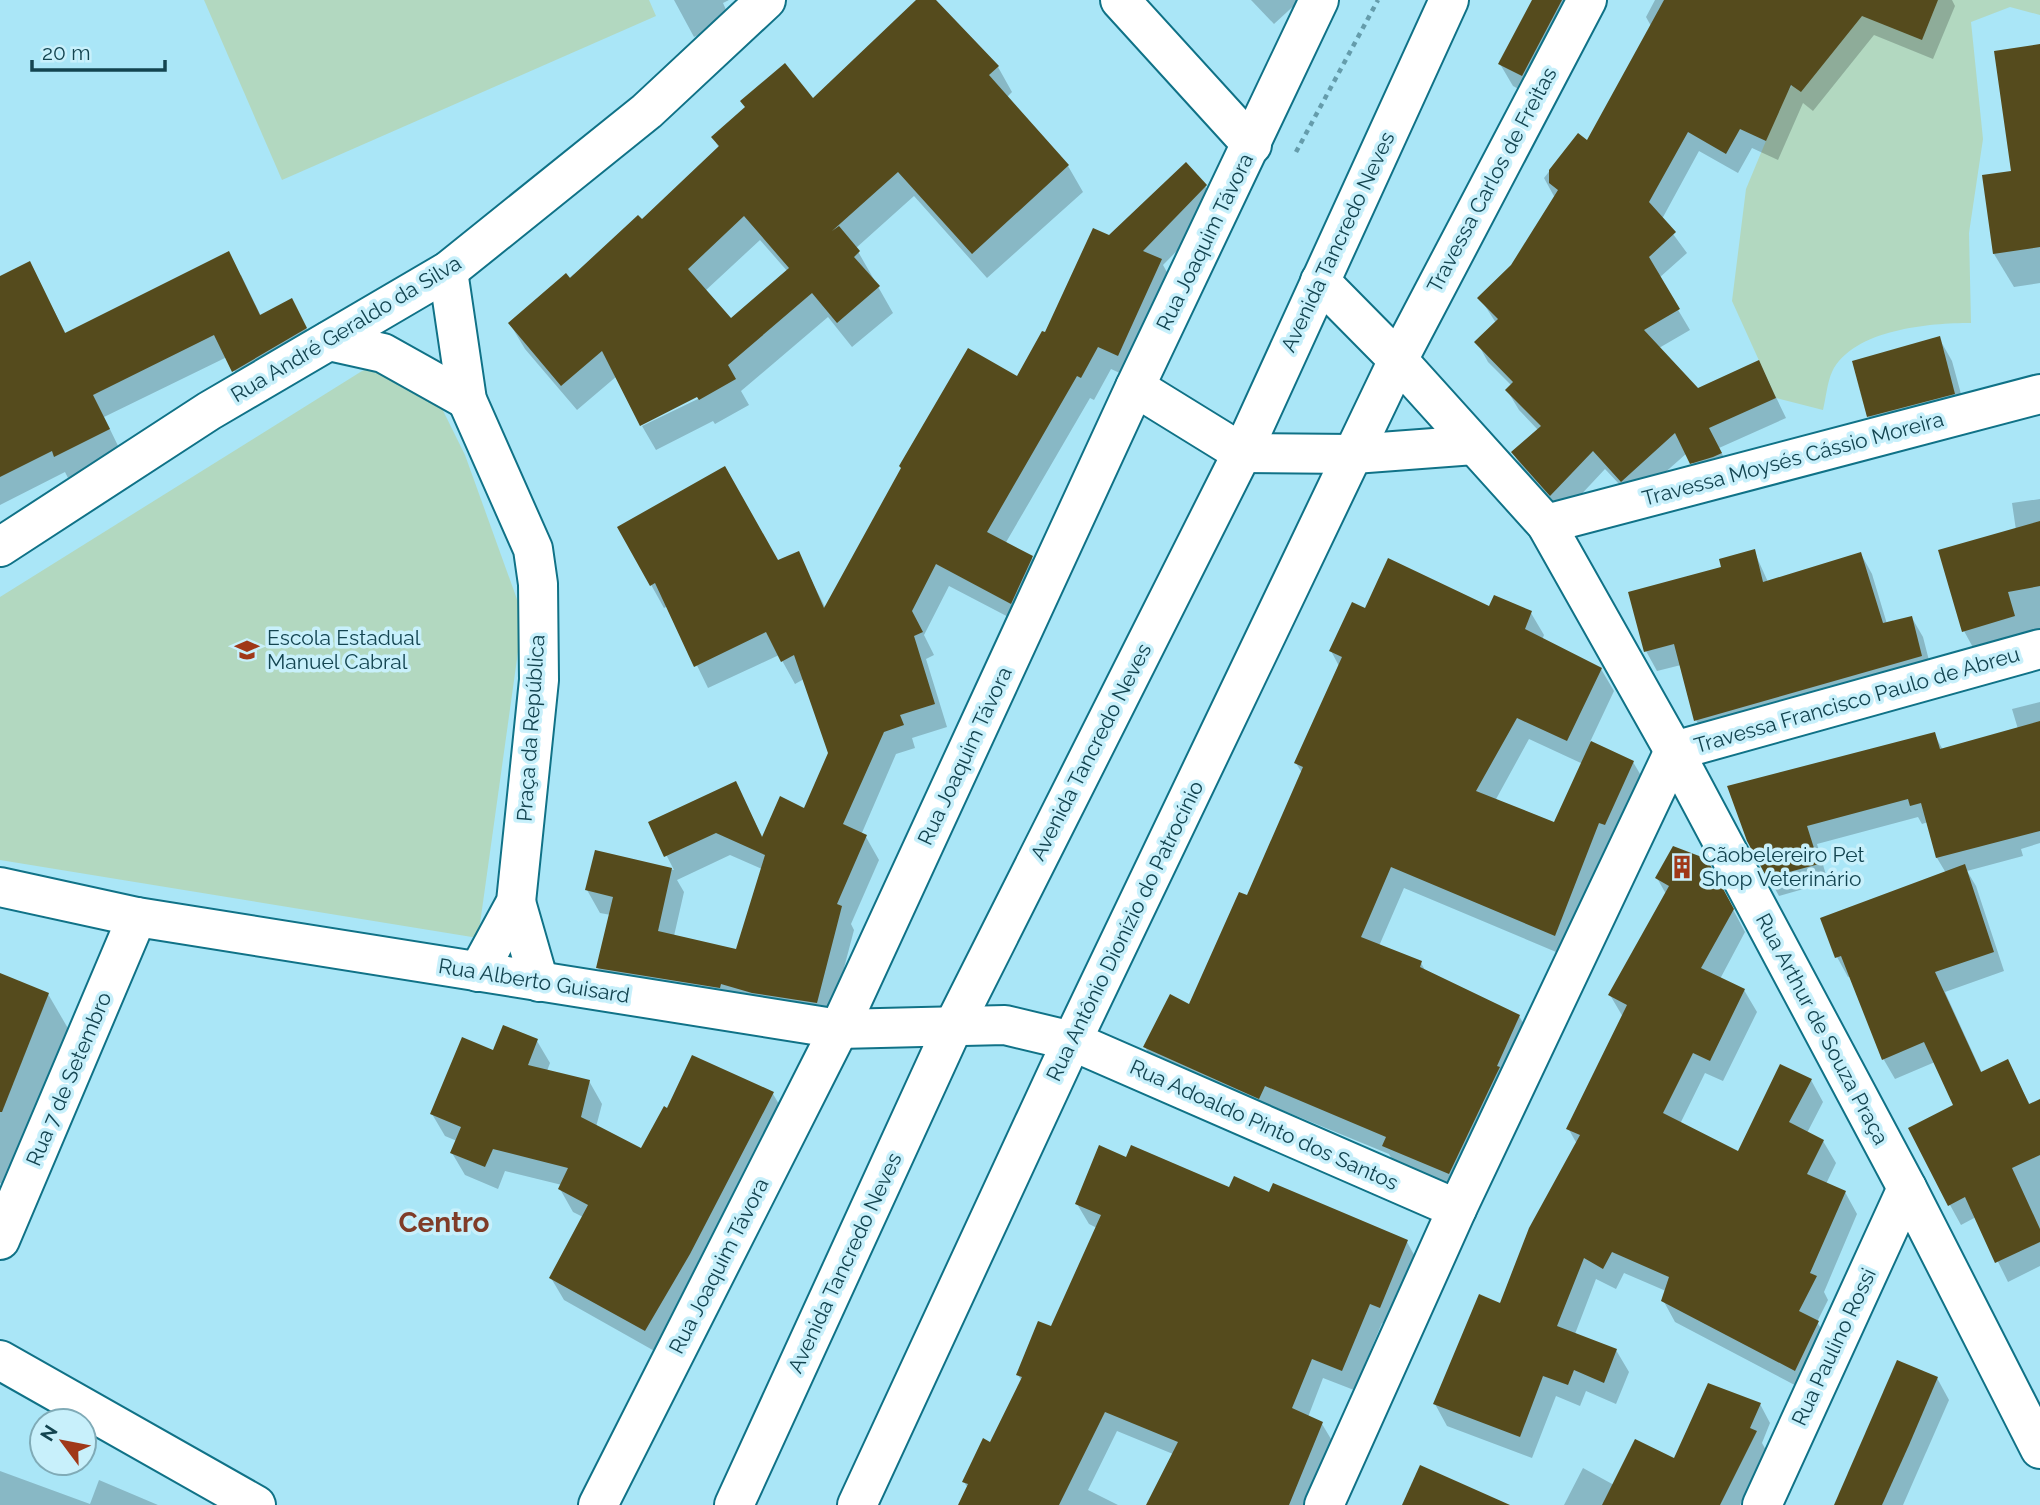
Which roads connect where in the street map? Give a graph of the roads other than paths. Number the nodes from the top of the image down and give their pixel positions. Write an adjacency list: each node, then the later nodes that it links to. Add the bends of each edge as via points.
1 (766, 0): 7 (street, Rua André Geraldo da Silva, via 647,111)
2 (1120, 0): 6 (street)
3 (1319, 0): 6 (street, Rua Joaquim Távora)
4 (1449, 0): 8 (street, Avenida Tancredo Neves)
5 (1587, 0): 10 (street, Travessa Carlos de Freitas)
6 (1252, 145): 11 (street, Rua Joaquim Távora)
7 (448, 271): 9 (street, Rua André Geraldo da Silva); 13 (street, Praça da República)
8 (1320, 281): 10 (street, Rua Arthur de Souza Praça); 15 (street, Avenida Tancredo Neves)
9 (329, 341): 13 (street, via 383,352); 18 (street, Rua André Geraldo da Silva, via 209,411)
10 (1398, 360): 14 (street, Rua Arthur de Souza Praça); 16 (street, Rua Antônio Dionízio do Patrocínio)
11 (1135, 387): 15 (street); 27 (street, Rua Joaquim Távora)
12 (2040, 394): 17 (street, Travessa Moysés Cássio Moreira)
13 (467, 400): 22 (street, Praça da República, via 533,549 538,584 538,680)
14 (1474, 445): 16 (street); 17 (street, Rua Arthur de Souza Praça)
15 (1242, 453): 16 (street); 26 (street, Avenida Tancredo Neves)
16 (1354, 454): 28 (street, Rua Antônio Dionízio do Patrocínio)
17 (1546, 524): 20 (street, Rua Arthur de Souza Praça)
18 (0, 547)
19 (2040, 649): 20 (street, Travessa Francisco Paulo de Abreu)
20 (1674, 751): 29 (street, Rua Arthur de Souza Praça); 30 (street)
21 (0, 887): 23 (street, Rua Alberto Guisard)
22 (516, 902): 24 (street, Praça da República); 25 (street, Praça da República)
23 (137, 917): 24 (street, Rua Alberto Guisard); 31 (street, Rua 7 de Setembro)
24 (478, 972): 25 (street, Rua Alberto Guisard)
25 (539, 982): 27 (street, Rua Alberto Guisard)
26 (953, 1027): 27 (street, Rua Alberto Guisard); 28 (street, Rua Alberto Guisard, via 1005,1025); 36 (street, Avenida Tancredo Neves)
27 (839, 1029): 35 (street, Rua Joaquim Távora)
28 (1072, 1041): 30 (street, Rua Adoaldo Pinto dos Santos); 37 (street, Rua Antônio Dionízio do Patrocínio)
29 (1907, 1188): 33 (street, Rua Arthur de Souza Praça); 39 (street, Rua Paulino Rossi)
30 (1457, 1209): 38 (street)
31 (0, 1240)
32 (0, 1360): 34 (street)
33 (2040, 1449)
34 (256, 1505)
35 (598, 1505)
36 (734, 1505)
37 (857, 1505)
38 (1324, 1505)
39 (1762, 1505)

